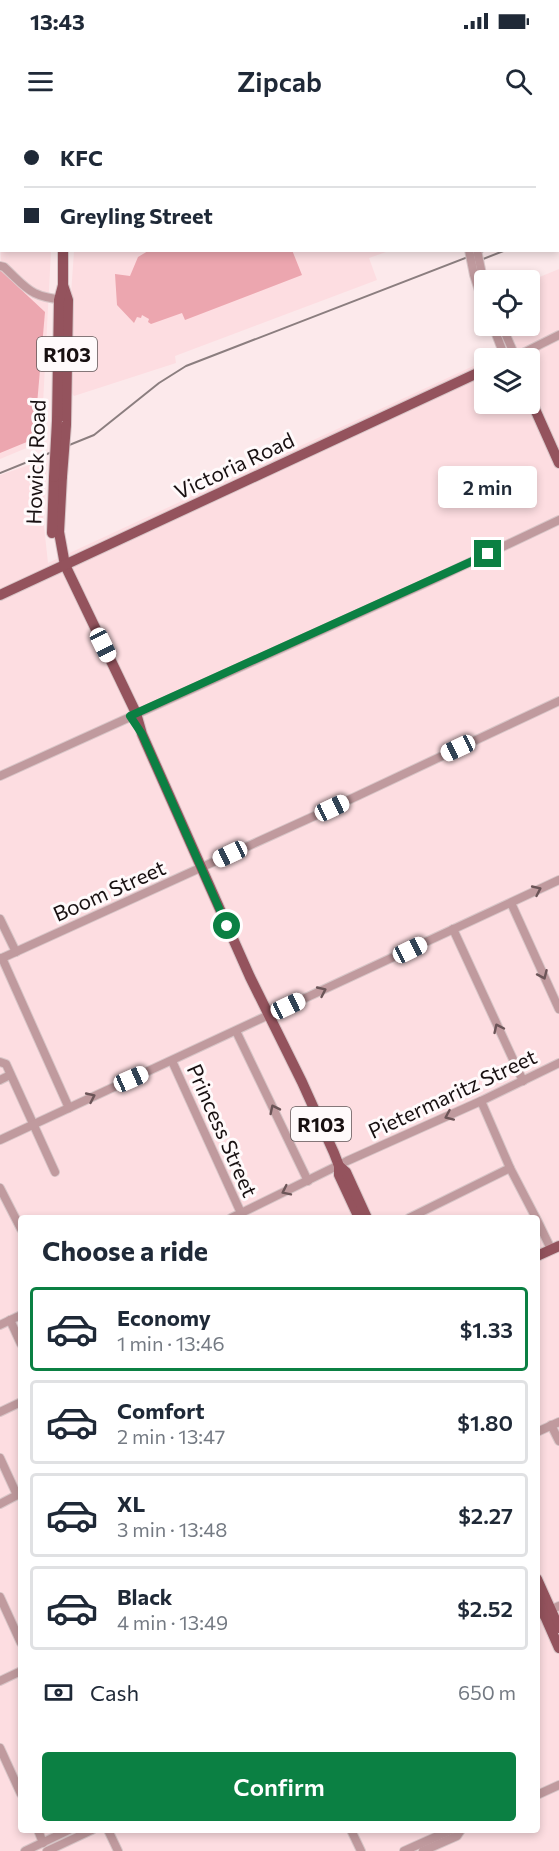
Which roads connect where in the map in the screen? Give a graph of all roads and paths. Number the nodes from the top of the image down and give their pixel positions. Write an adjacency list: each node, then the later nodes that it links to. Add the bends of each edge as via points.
1 (63, 252): 7 (main road, Howick Road / R103)
2 (469, 252): 6 (street, bridge)
3 (477, 252): 5 (street, bridge)
4 (0, 266): 7 (street, via 32,293)
5 (481, 270)
6 (474, 273)
7 (64, 300): 14 (main road, Howick Road / R103, bridge, via 61,423 51,532)
8 (559, 335): 9 (street)
9 (529, 348)
10 (474, 375): 14 (main road, Victoria Road)
11 (537, 414): 12 (main road)
12 (559, 463)
13 (559, 519): 17 (street)
14 (62, 566): 15 (main road, Victoria Road); 17 (main road, R103)
15 (0, 595)
16 (559, 701): 19 (street, Boom Street)
17 (133, 714): 18 (street); 19 (main road, R103)
18 (0, 776)
19 (201, 868): 24 (street, Boom Street); 27 (main road, R103)
20 (559, 880): 21 (street, one-way to 20)
21 (511, 903): 23 (street); 26 (street, one-way to 26)
22 (0, 919): 24 (street)
23 (453, 929): 27 (street, one-way to 23); 34 (street, one-way to 23)
24 (16, 952): 25 (street, Boom Street)
25 (1, 959): 36 (street)
26 (559, 1009)
27 (269, 1015): 28 (street); 39 (main road, R103)
28 (236, 1030): 29 (street); 42 (street, one-way to 28)
29 (172, 1061): 36 (street, one-way to 29); 44 (street, Princess Street)
30 (0, 1062): 32 (street, via 6,1064)
31 (559, 1063): 34 (street, Pietermaritz Street)
32 (10, 1075): 33 (street); 37 (street)
33 (0, 1080)
34 (523, 1081): 35 (street, Pietermaritz Street)
35 (481, 1101): 39 (street, Pietermaritz Street, one-way to 39); 40 (street)
36 (69, 1108): 37 (street)
37 (33, 1125): 38 (street); 41 (street)
38 (0, 1140)
39 (339, 1166): 42 (street, Pietermaritz Street); 46 (main road, R103, via 339,1175); 47 (main road, R103, via 346,1172)
40 (510, 1168): 48 (street); 49 (street)
41 (55, 1172)
42 (308, 1181): 44 (street, Pietermaritz Street, one-way to 44)
43 (0, 1188): 50 (street)
44 (241, 1213): 45 (street, Pietermaritz Street)
45 (237, 1215)
46 (358, 1215)
47 (366, 1215)
48 (415, 1215)
49 (534, 1215)
50 (18, 1223)
51 (540, 1224): 52 (street)
52 (555, 1244): 53 (main road); 54 (main road)
53 (540, 1248)
54 (540, 1254)
55 (18, 1316): 56 (street)
56 (10, 1320): 57 (street); 58 (street)
57 (0, 1325)
58 (18, 1337)
59 (18, 1403): 60 (street)
60 (0, 1412)
61 (555, 1423): 62 (street); 63 (street)
62 (540, 1430)
63 (559, 1442)
64 (0, 1458): 65 (street)
65 (18, 1492)
66 (18, 1495): 67 (street)
67 (0, 1504)
68 (540, 1588): 70 (main road)
69 (0, 1598): 72 (street)
70 (548, 1611): 71 (main road); 73 (main road)
71 (559, 1628)
72 (18, 1637)
73 (559, 1648)
74 (18, 1672): 75 (street)
75 (0, 1681)
76 (0, 1748): 78 (street)
77 (559, 1785): 79 (street)
78 (18, 1787)
79 (540, 1794)
80 (39, 1833): 87 (street)
81 (65, 1833): 87 (street)
82 (84, 1833): 87 (street)
83 (109, 1833): 89 (street)
84 (352, 1833): 90 (street)
85 (444, 1833): 91 (street)
86 (459, 1833): 92 (street)
87 (45, 1847): 88 (street)
88 (25, 1851)
89 (118, 1851)
90 (361, 1851)
91 (404, 1851)
92 (423, 1851)

